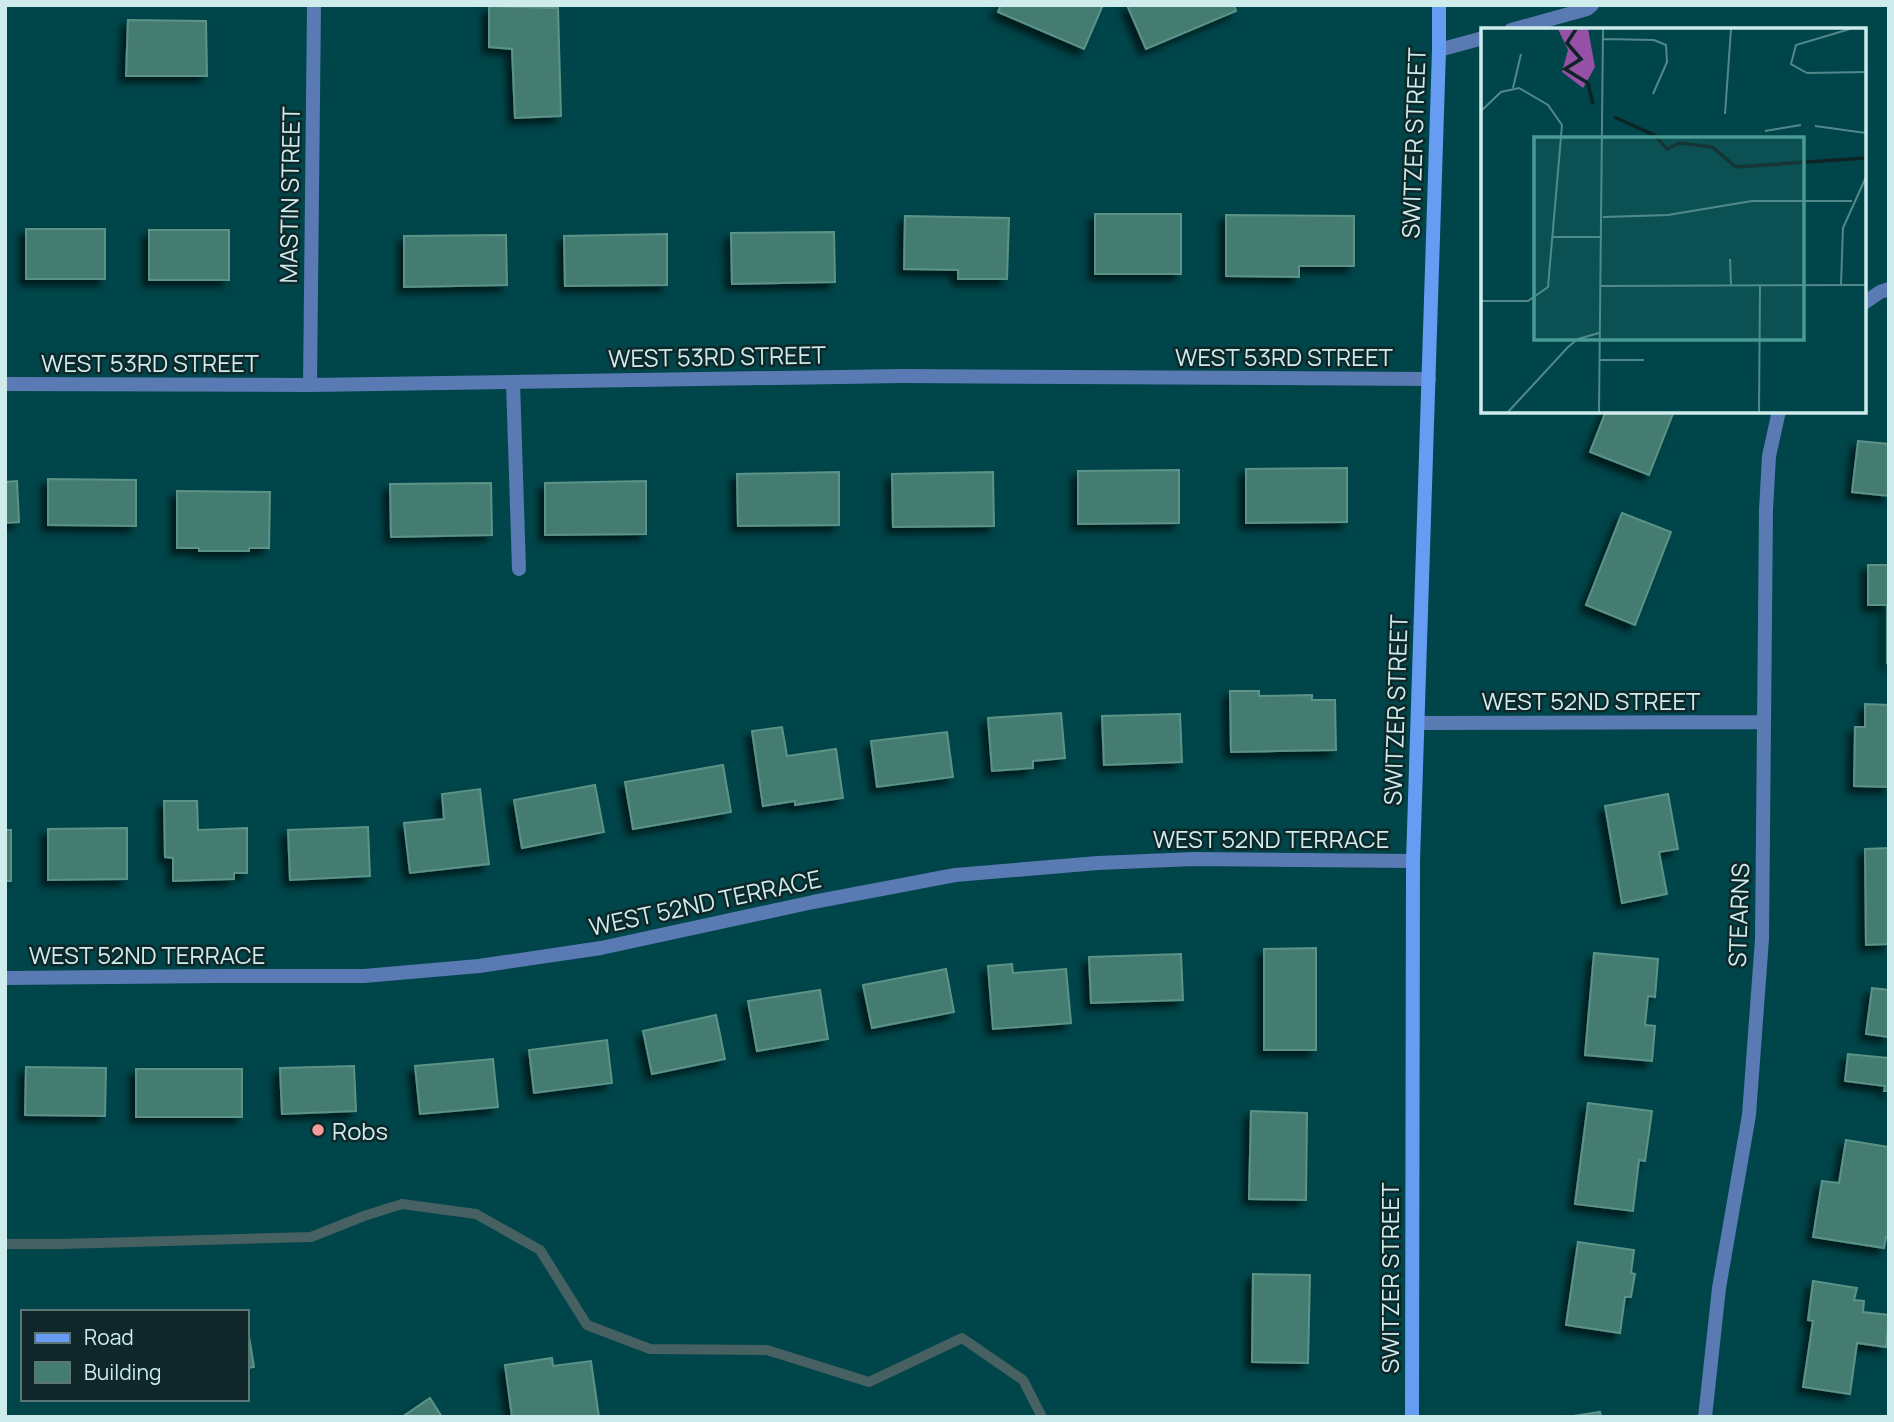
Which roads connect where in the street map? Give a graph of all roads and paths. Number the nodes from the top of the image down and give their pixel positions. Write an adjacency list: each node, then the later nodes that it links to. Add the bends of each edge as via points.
1 (314, 5): 12 (street, MASTIN STREET)
2 (1439, 5): 6 (street, SWITZER STREET)
3 (1592, 5): 4 (street)
4 (1518, 28)
5 (1481, 39): 6 (street)
6 (1439, 50): 9 (street, SWITZER STREET)
7 (1889, 289): 8 (street)
8 (1866, 302)
9 (1429, 379): 10 (street, WEST 53RD STREET, via 902,376); 16 (street, SWITZER STREET)
10 (513, 382): 12 (street, WEST 53RD STREET); 14 (street)
11 (5, 384): 12 (street, WEST 53RD STREET)
12 (310, 385)
13 (1779, 413): 15 (street, STEARNS, via 1769,456 1766,510)
14 (519, 569)
15 (1764, 722): 16 (street, WEST 52ND STREET); 20 (street, STEARNS, via 1762,939 1749,1115 1719,1288)
16 (1418, 723): 17 (street, SWITZER STREET)
17 (1413, 861): 18 (street, WEST 52ND TERRACE, via 1194,859 955,874 601,948 480,966 364,976); 19 (street, SWITZER STREET)
18 (5, 978)
19 (1412, 1417)
20 (1704, 1417)

